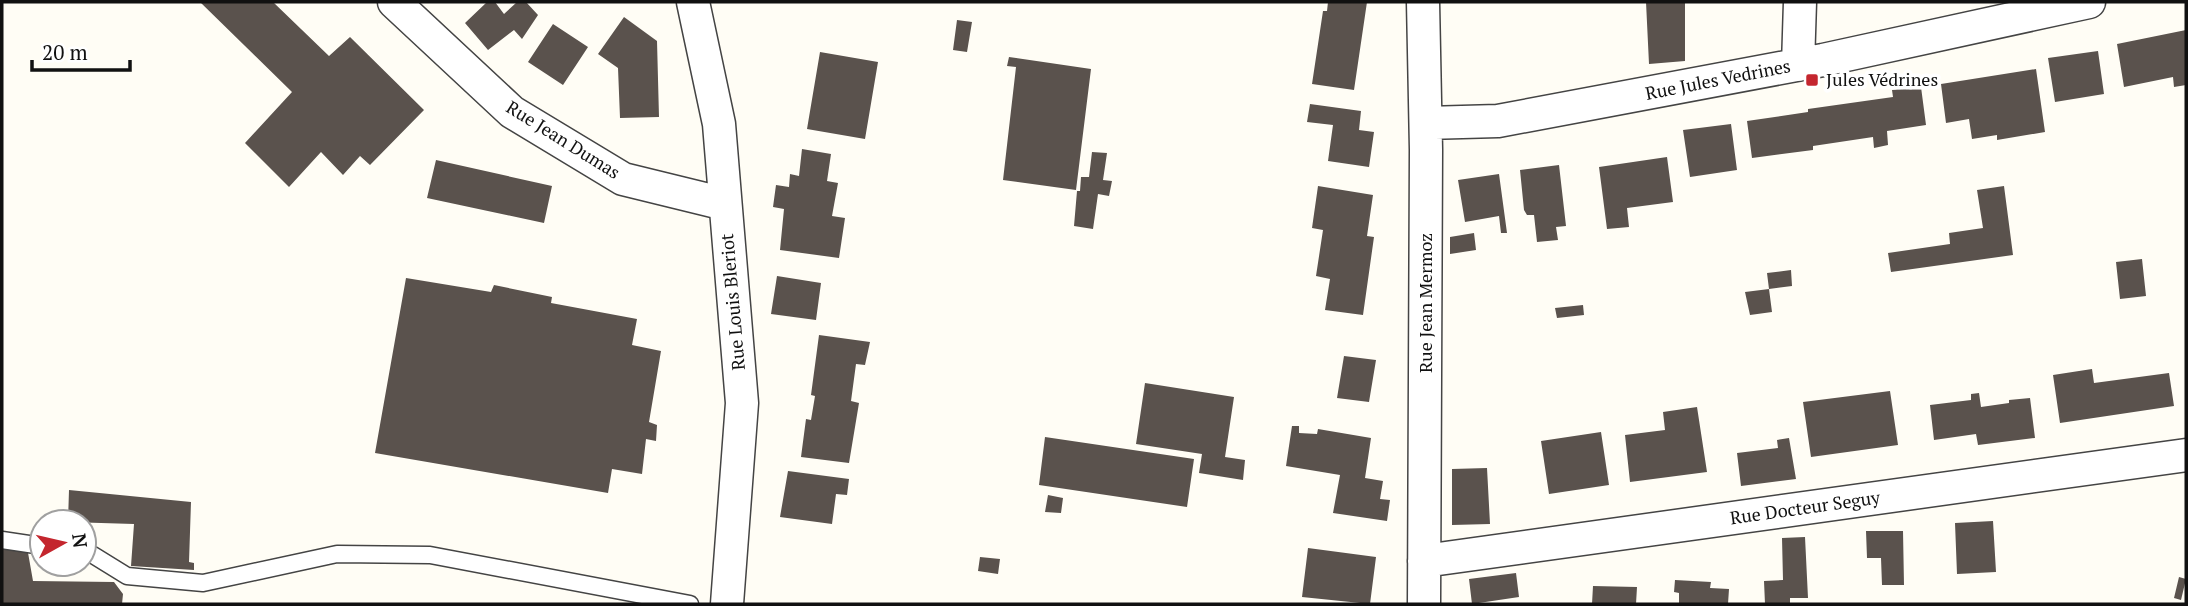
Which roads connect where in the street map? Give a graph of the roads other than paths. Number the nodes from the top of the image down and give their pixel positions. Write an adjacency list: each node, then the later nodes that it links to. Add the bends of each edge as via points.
1 (394, 2): 8 (street, Rue Jean Dumas, via 512,112 623,179)
2 (693, 2): 8 (street, Rue Louis Bleriot, via 719,124)
3 (1423, 2): 7 (street, Rue Jean Mermoz)
4 (1801, 2): 6 (street)
5 (2089, 2): 6 (street, Rue Jules Vedrines)
6 (1798, 65): 7 (street, Rue Jules Vedrines, via 1499,121)
7 (1426, 123): 13 (street, Rue Jean Mermoz)
8 (725, 204): 15 (street, Rue Louis Bleriot, via 742,403)
9 (2186, 455): 13 (street, Rue Docteur Seguy)
10 (2, 540): 11 (lane)
11 (28, 544)
12 (98, 558): 14 (lane, via 127,576 203,583 337,554 430,555)
13 (1424, 561): 16 (street, Rue Jean Mermoz)
14 (690, 604)
15 (727, 604)
16 (1423, 604)

